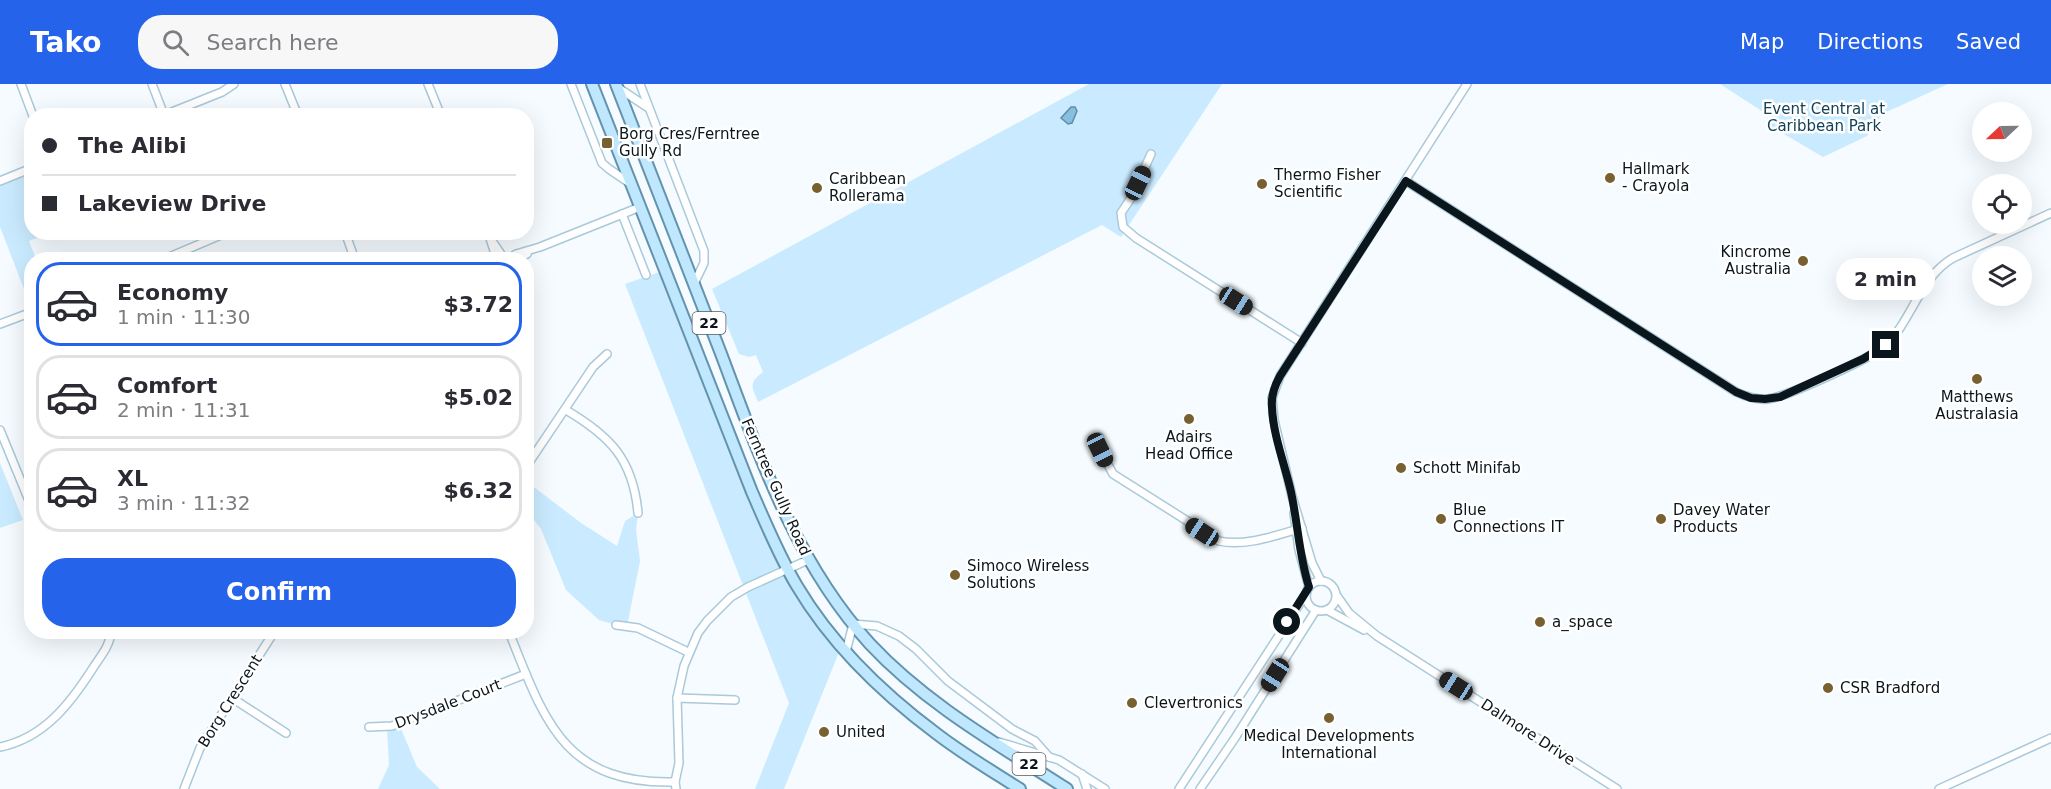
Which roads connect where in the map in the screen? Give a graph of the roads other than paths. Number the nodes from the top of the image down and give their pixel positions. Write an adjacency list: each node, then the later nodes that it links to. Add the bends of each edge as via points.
1 (21, 84): 11 (street)
2 (152, 84): 12 (street)
3 (234, 84): 13 (street)
4 (428, 84): 15 (street)
5 (571, 84): 21 (street, via 602,163)
6 (592, 84): 21 (main road, Ferntree Gully Road / 22)
7 (640, 84): 16 (street)
8 (1467, 84): 20 (street)
9 (286, 86): 14 (street)
10 (616, 86): 16 (street, Ferntree Gully Road); 31 (main road, Ferntree Gully Road / 22)
11 (30, 108)
12 (161, 108)
13 (181, 108)
14 (295, 108)
15 (438, 108)
16 (649, 108): 31 (street, via 704,251 705,263)
17 (1151, 154): 34 (street, via 1121,213 1123,227)
18 (24, 171): 19 (street)
19 (0, 181)
20 (1406, 181): 23 (street, via 1736,392 1758,399 1780,397 1878,351 1942,265); 34 (street)
21 (631, 184): 22 (main road, Ferntree Gully Road / 22)
22 (640, 207): 24 (street); 44 (main road, Ferntree Gully Road / 22, via 752,492)
23 (2051, 213)
24 (622, 214): 26 (street); 30 (street)
25 (209, 240): 27 (street)
26 (540, 247): 28 (street); 29 (street)
27 (181, 252)
28 (523, 252)
29 (531, 252)
30 (646, 275)
31 (694, 284): 43 (main road, Ferntree Gully Road / 22, via 780,502)
32 (24, 315): 33 (street)
33 (0, 324)
34 (1302, 343): 42 (street, via 1277,382 1272,407)
35 (607, 354): 36 (street, via 593,367)
36 (566, 410): 39 (street); 41 (street, via 618,451 635,490)
37 (0, 430): 40 (street)
38 (1099, 437): 42 (street, via 1100,450 1113,474 1212,538 1232,543)
39 (534, 456)
40 (24, 488)
41 (638, 513)
42 (1299, 528): 45 (street); 46 (street)
43 (808, 560): 44 (street); 50 (main road, Ferntree Gully Road / 22)
44 (788, 569): 56 (street, via 725,602 702,627); 57 (main road, Ferntree Gully Road / 22)
45 (1321, 580): 46 (street); 47 (street, via 1330,583)
46 (1307, 591): 48 (street, via 1308,603); 77 (street)
47 (1337, 596): 49 (street); 52 (street, Dalmore Drive, via 1349,614)
48 (1316, 610): 49 (street); 78 (street)
49 (1327, 610): 52 (street, Dalmore Drive)
50 (853, 624): 57 (street); 65 (main road, Ferntree Gully Road / 22, via 906,678); 67 (street, via 877,626 898,636 948,681 1015,731 1035,741)
51 (616, 625): 56 (street, via 638,628)
52 (1377, 636): 79 (street, Dalmore Drive)
53 (109, 639): 66 (street, via 63,711 32,734)
54 (270, 639): 59 (street, Borg Crescent)
55 (512, 639): 58 (street)
56 (688, 652): 60 (street)
57 (846, 652): 73 (main road, Ferntree Gully Road / 22, via 909,712 970,758)
58 (526, 674): 62 (street, Drysdale Court, via 392,726); 70 (street, via 547,721 576,754 618,776)
59 (232, 698): 63 (street); 68 (street, Borg Crescent)
60 (677, 698): 61 (street); 70 (street, via 679,763)
61 (735, 700)
62 (369, 727)
63 (286, 733)
64 (2051, 738): 80 (street)
65 (991, 740): 67 (street); 74 (main road, Ferntree Gully Road / 22)
66 (0, 747)
67 (1049, 757): 69 (street)
68 (189, 772): 71 (street, Borg Crescent); 72 (street, Borg Crescent)
69 (1082, 774): 75 (street); 76 (street)
70 (675, 785)
71 (184, 789)
72 (189, 789)
73 (1020, 789)
74 (1067, 789)
75 (1088, 789)
76 (1105, 789)
77 (1179, 789)
78 (1200, 789)
79 (1617, 789)
80 (1939, 789)

